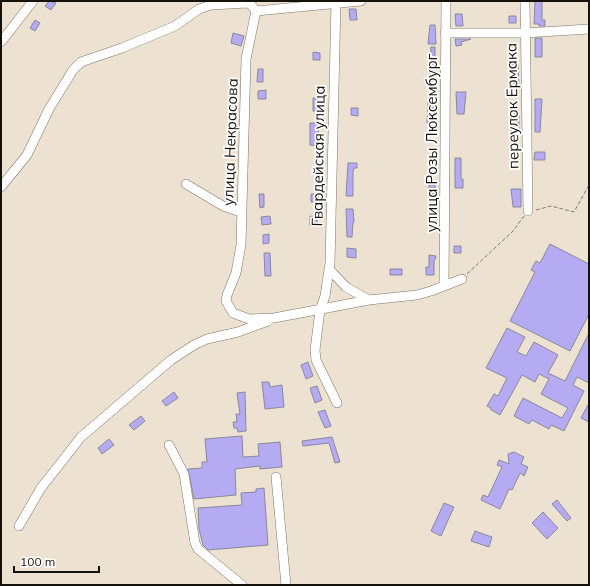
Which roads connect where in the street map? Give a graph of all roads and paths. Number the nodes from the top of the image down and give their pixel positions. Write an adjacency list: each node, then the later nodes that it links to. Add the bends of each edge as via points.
1 (33, 1): 11 (street)
2 (361, 1): 6 (street)
3 (446, 1): 9 (street, улица Розы Люксембург)
4 (525, 1): 10 (street, переулок Ермака)
5 (248, 2): 7 (street); 14 (street, via 211,5 199,9 175,26 81,62 73,70 49,109 27,155)
6 (336, 2): 7 (street); 17 (street, Гвардейская улица)
7 (256, 11): 16 (street, улица Некрасова, via 246,59)
8 (589, 30): 10 (street)
9 (445, 33): 10 (street); 19 (street, улица Розы Люксембург)
10 (525, 33): 15 (street, переулок Ермака)
11 (1, 42)
12 (186, 184): 16 (street, via 223,206)
13 (589, 185): 15 (path, via 574,212 551,206)
14 (1, 187)
15 (528, 211): 18 (path, via 513,231)
16 (241, 212): 22 (street, улица Некрасова, via 239,256 226,301 233,312 249,319)
17 (329, 269): 20 (street, via 346,287); 21 (street, Гвардейская улица)
18 (462, 279): 19 (street)
19 (444, 286): 20 (street, via 417,295)
20 (369, 300): 21 (street)
21 (320, 310): 22 (street); 23 (street, Гвардейская улица, via 316,360)
22 (274, 318): 26 (street, via 238,332 208,339 171,360 81,437 41,488)
23 (338, 403)
24 (169, 445): 27 (street, via 184,474 198,549)
25 (276, 476): 28 (street)
26 (19, 526)
27 (242, 585)
28 (286, 585)

